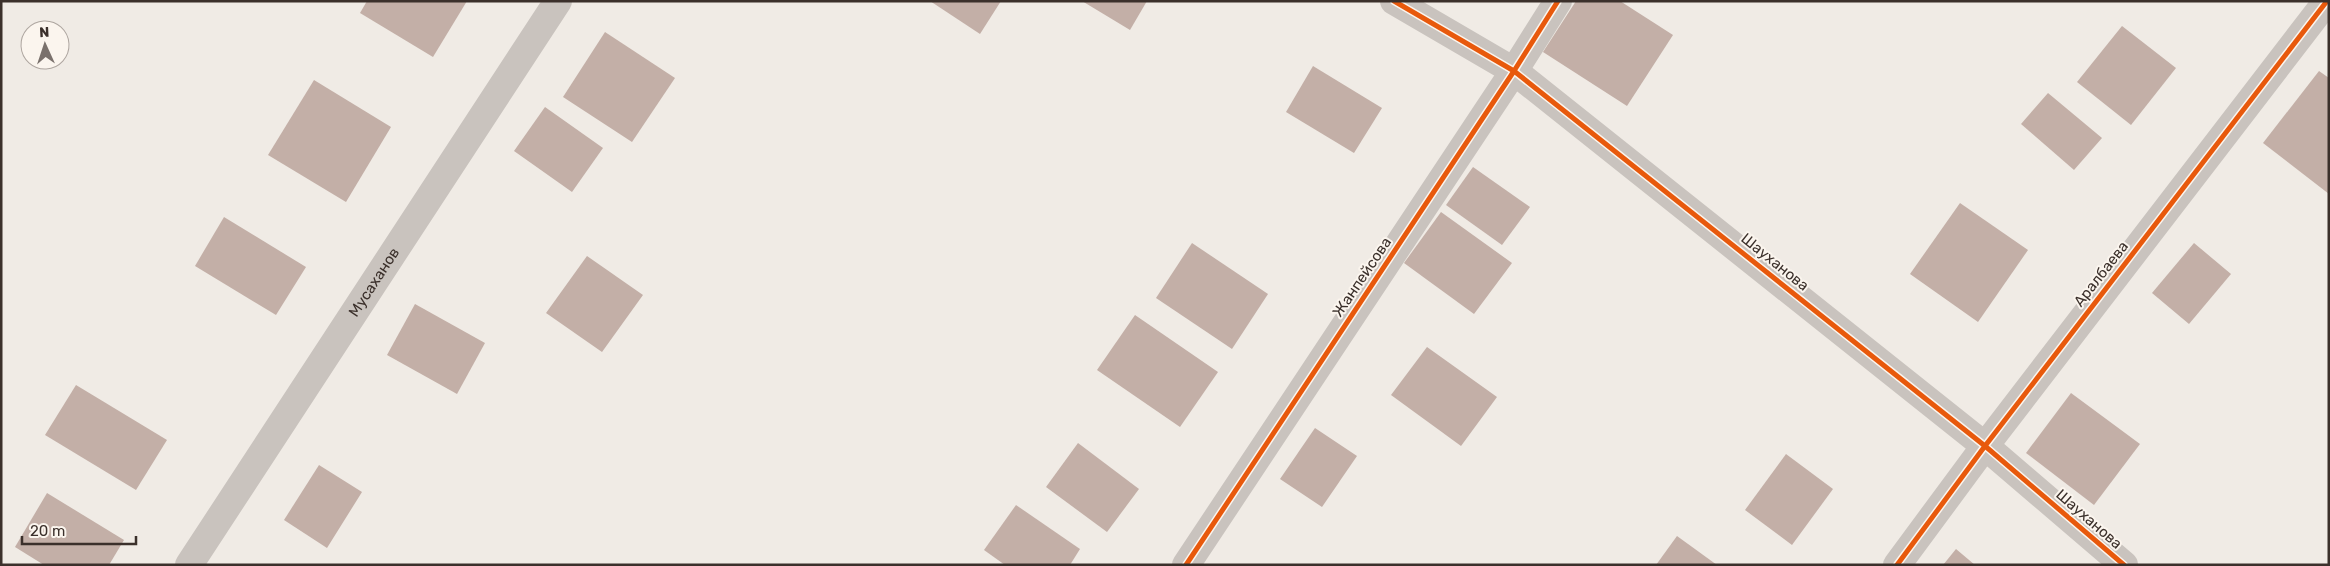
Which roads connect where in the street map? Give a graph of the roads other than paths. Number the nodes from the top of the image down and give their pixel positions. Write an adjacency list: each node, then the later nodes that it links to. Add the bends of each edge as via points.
1 (558, 1): 7 (street, Мусаханов)
2 (1394, 1): 5 (street, Шауханова)
3 (1558, 1): 5 (street, Жанпейсова)
4 (2327, 1): 6 (street, Аралбаева)
5 (1514, 71): 6 (street, Шауханова); 8 (street, Жанпейсова)
6 (1985, 446): 9 (street, Аралбаева); 10 (street, Шауханова)
7 (189, 565)
8 (1186, 565)
9 (1897, 565)
10 (2124, 565)

